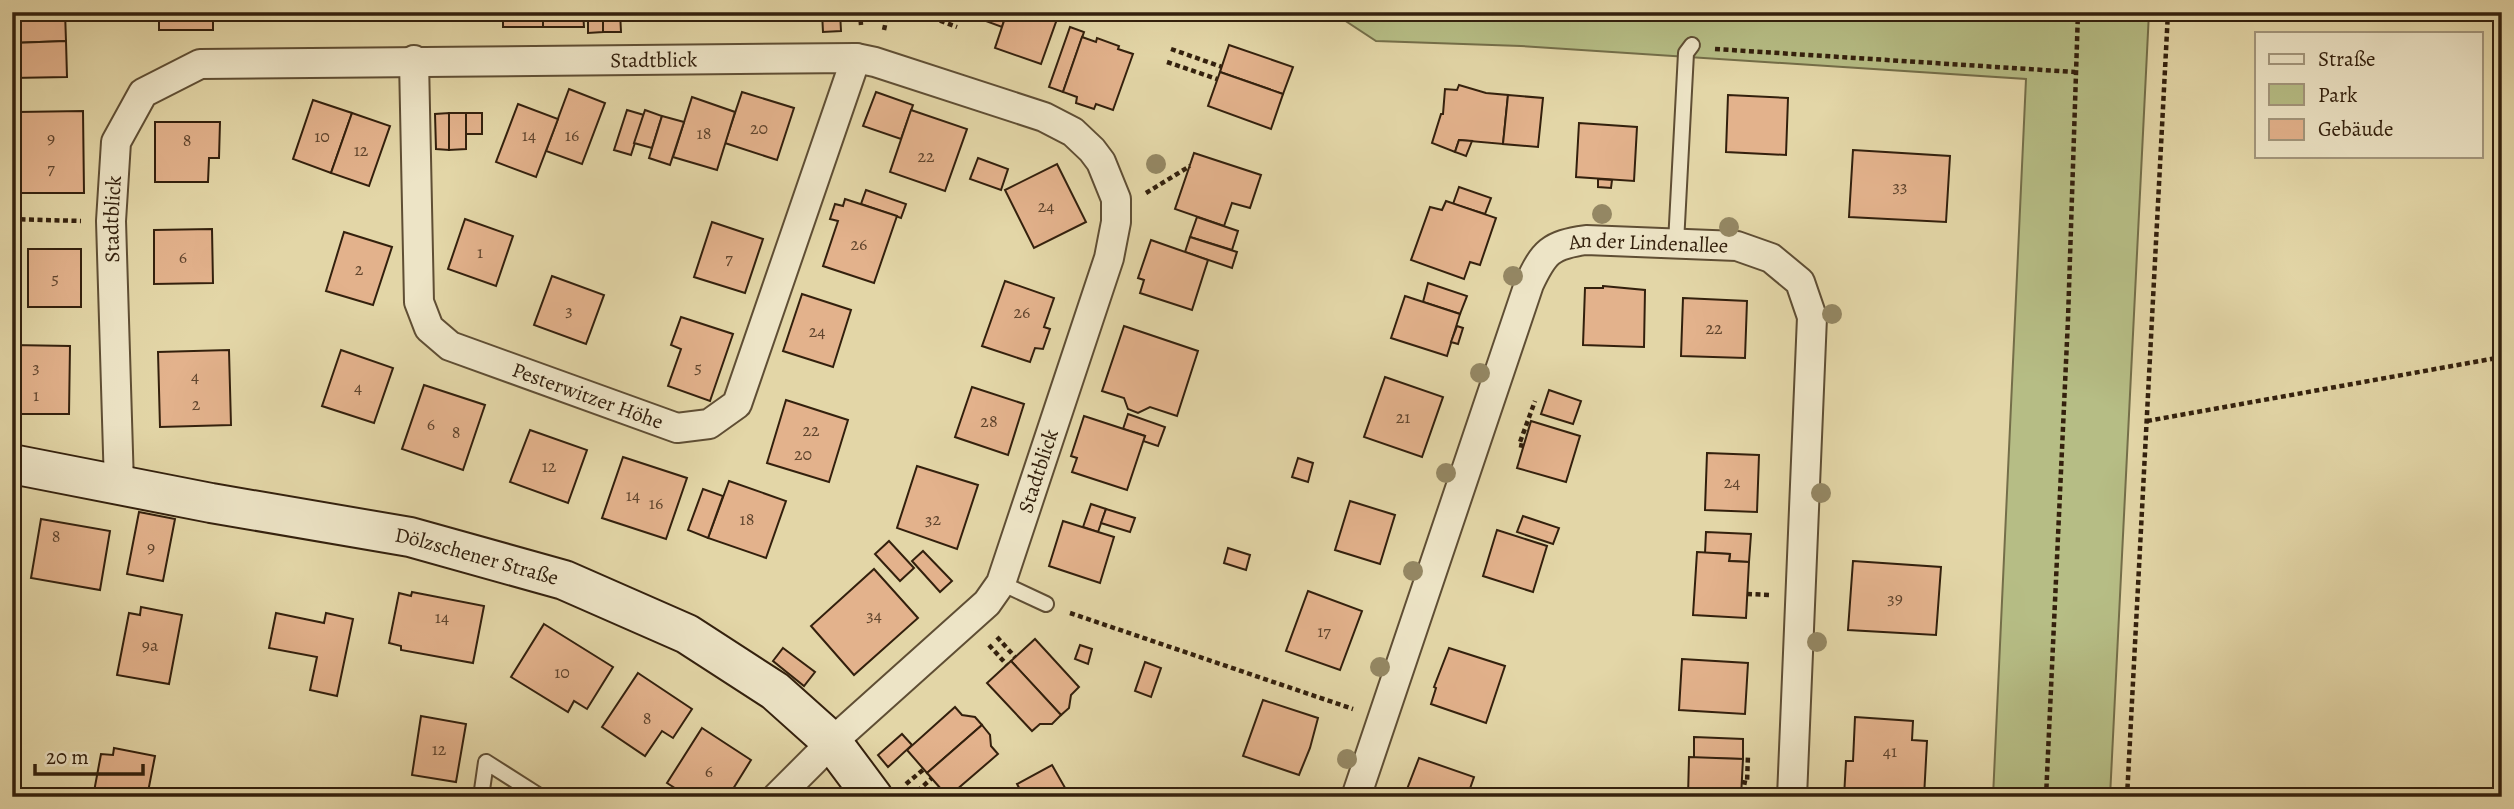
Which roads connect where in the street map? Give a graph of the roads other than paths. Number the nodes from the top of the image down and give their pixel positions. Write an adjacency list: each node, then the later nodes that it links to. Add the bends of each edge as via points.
1 (1692, 46): 4 (lane, via 1686,53)
2 (856, 58): 3 (street, Stadtblick); 3 (street, Pesterwitzer Höhe, via 737,404 709,424 677,428 450,346 429,328 419,302); 7 (street, Stadtblick, via 1044,117 1073,132 1101,162 1116,199 1110,258)
3 (414, 60): 6 (street, Stadtblick, via 200,64 143,93 116,142 111,221)
4 (1676, 243): 14 (street, An der Lindenallee, via 1586,240 1562,244 1541,259); 15 (street, An der Lindenallee, via 1737,246 1771,258 1800,282 1812,317)
5 (12, 464): 6 (street, Dölzschener Straße)
6 (119, 485): 9 (street, Dölzschener Straße, via 410,537 564,580 687,634 775,691)
7 (1001, 583): 8 (lane); 9 (street, Stadtblick, via 988,603)
8 (1046, 604)
9 (832, 742): 10 (street, Dölzschener Straße); 13 (street, Stadtblick)
10 (885, 794)
11 (481, 797): 12 (lane, via 486,762)
12 (541, 797)
13 (777, 797)
14 (1356, 797)
15 (1792, 797)

